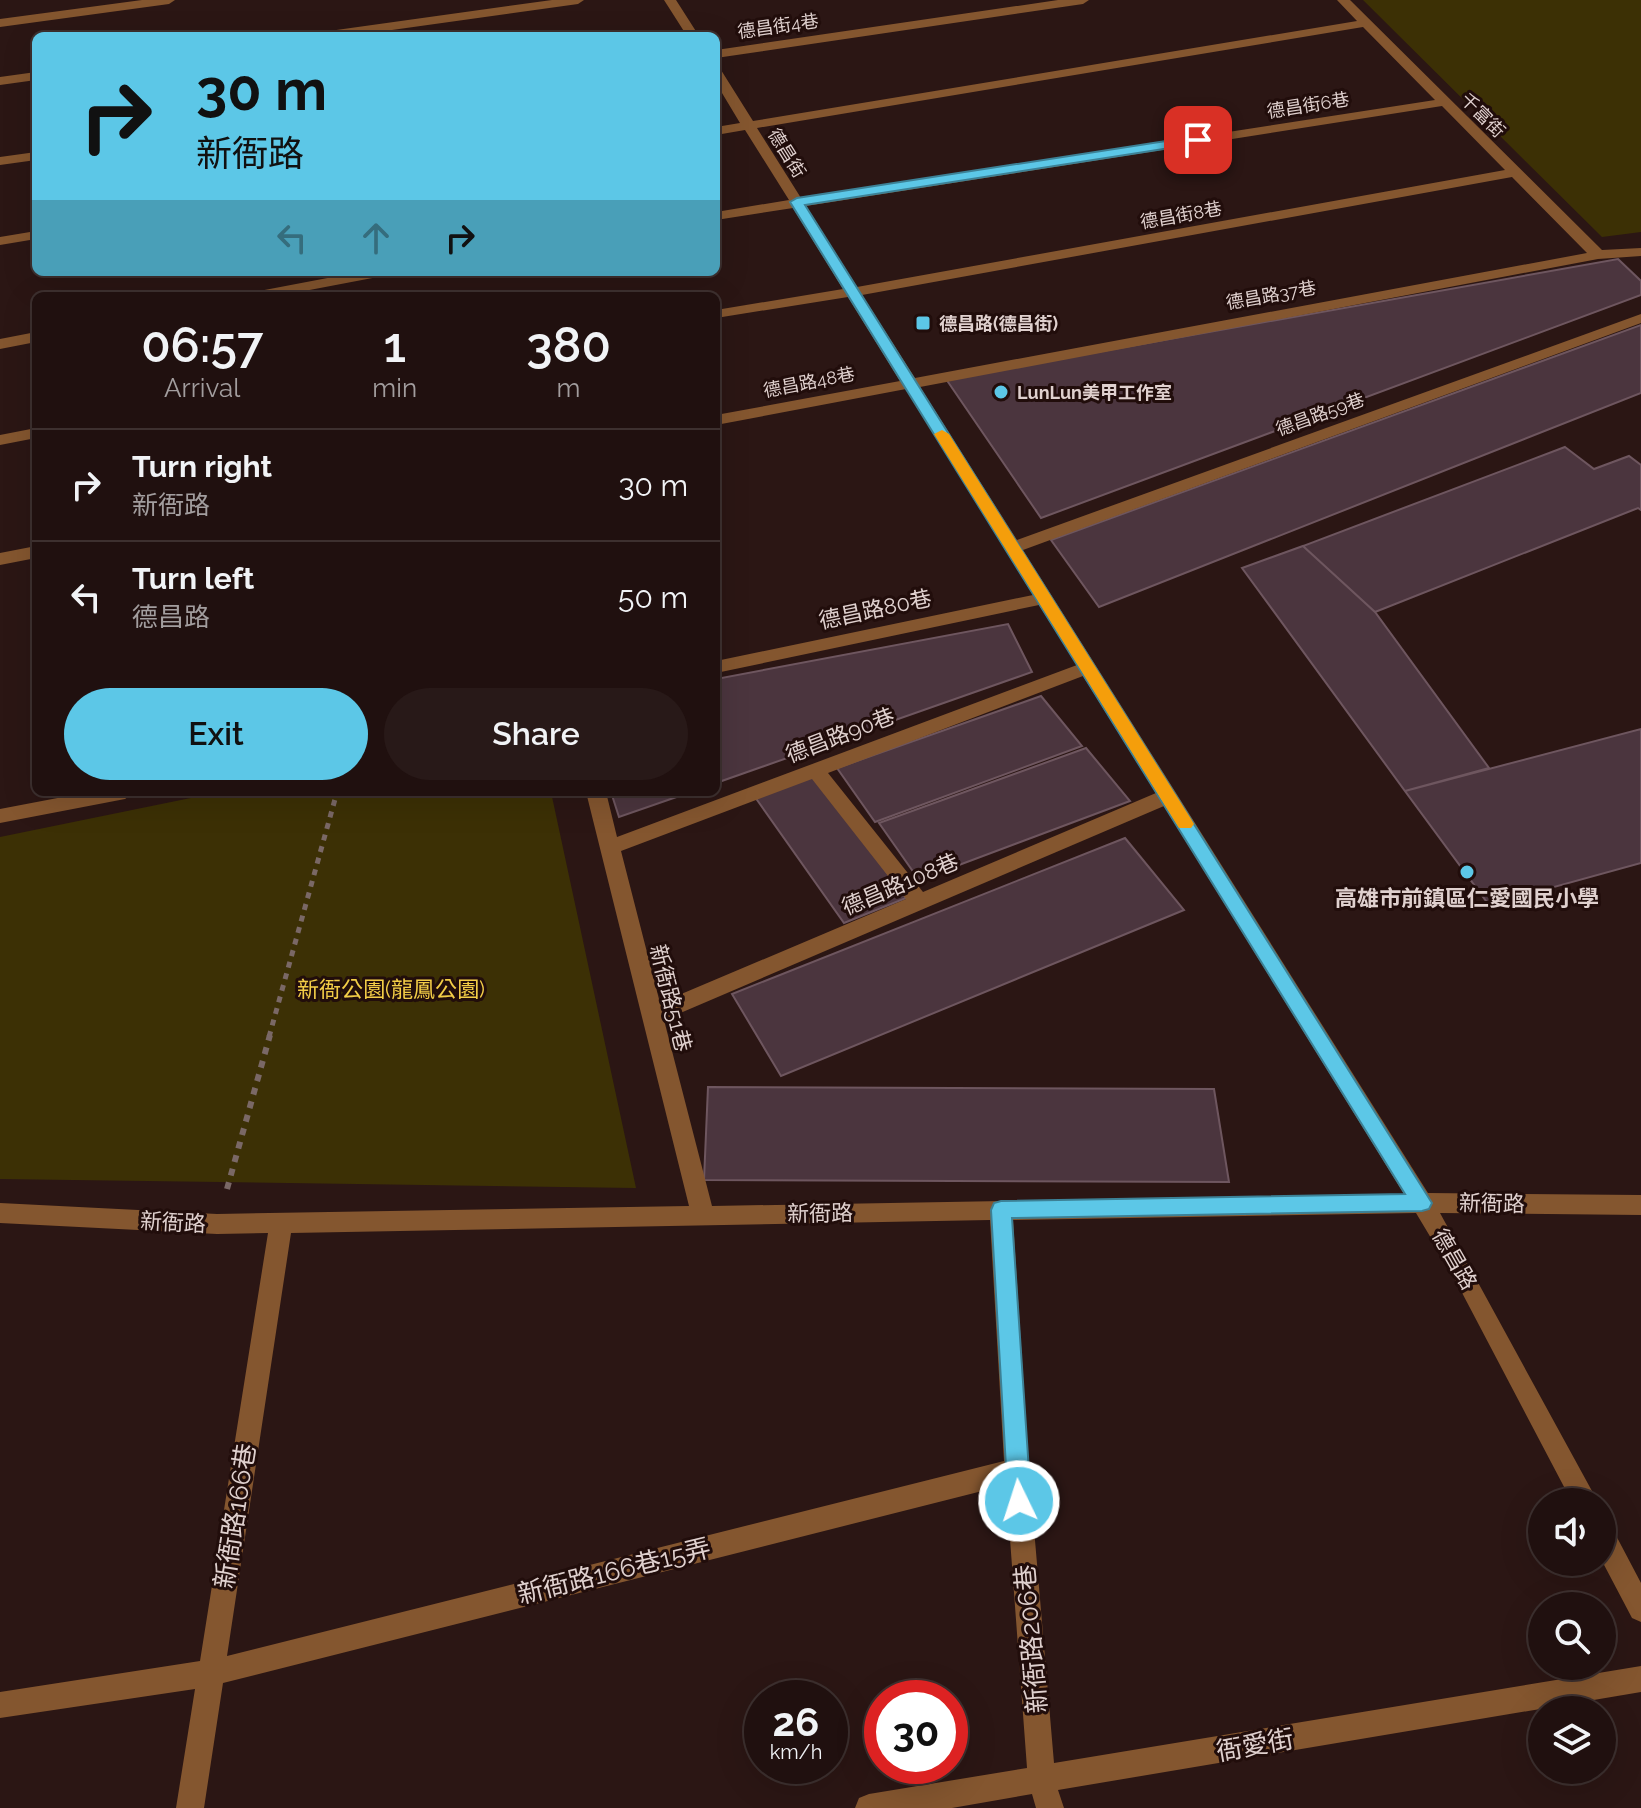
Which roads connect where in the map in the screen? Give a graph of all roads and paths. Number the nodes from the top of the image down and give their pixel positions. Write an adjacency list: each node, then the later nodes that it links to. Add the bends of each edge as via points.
1 (169, 0): 6 (street)
2 (578, 0): 8 (street)
3 (670, 0): 9 (street)
4 (1083, 0): 10 (street, 德昌街4巷)
5 (1343, 0): 7 (street, 千富街)
6 (0, 23)
7 (1365, 23): 14 (street, 千富街); 15 (street)
8 (350, 32)
9 (690, 32)
10 (720, 53)
11 (32, 77): 13 (street)
12 (720, 79): 15 (street, 德昌街)
13 (0, 81)
14 (1445, 102): 19 (street, 千富街); 20 (street, 德昌街6巷)
15 (749, 126): 16 (street); 20 (street, 德昌街)
16 (720, 130)
17 (32, 157): 18 (street)
18 (0, 161)
19 (1515, 172): 25 (street, 千富街); 28 (street, 德昌街8巷)
20 (797, 202): 21 (street, 德昌街6巷); 28 (street, 德昌街)
21 (720, 215)
22 (32, 236): 23 (street)
23 (0, 241)
24 (1641, 252): 25 (street, 德昌路37巷)
25 (1598, 255): 33 (street, 德昌路37巷)
26 (362, 276): 27 (street)
27 (276, 292)
28 (853, 292): 29 (street, 德昌街8巷); 33 (street, 德昌路)
29 (720, 313)
30 (1641, 318): 37 (street, 德昌路59巷)
31 (32, 338): 32 (street)
32 (0, 344)
33 (910, 382): 34 (street, 德昌路48巷); 37 (street, 德昌路)
34 (720, 419)
35 (32, 434): 36 (street)
36 (0, 440)
37 (1013, 548): 40 (street, 德昌路)
38 (32, 553): 39 (street)
39 (0, 559)
40 (1044, 598): 41 (street, 德昌路80巷); 42 (street, 德昌路)
41 (720, 666)
42 (1088, 668): 43 (street, 德昌路90巷); 47 (street, 德昌路)
43 (815, 770): 49 (street, 德昌路90巷); 50 (street)
44 (104, 796): 48 (street)
45 (336, 796): 58 (path)
46 (597, 796): 49 (street, 新衙路51巷)
47 (1168, 796): 50 (street, 德昌路108巷); 52 (street, 德昌路)
48 (0, 816)
49 (610, 847): 51 (street, 新衙路51巷)
50 (920, 902): 51 (street, 德昌路108巷)
51 (651, 1016): 56 (street, 新衙路51巷)
52 (1422, 1203): 53 (street, 新衙路); 54 (street, 新衙路); 60 (street, 德昌路)
53 (1641, 1205)
54 (1001, 1210): 56 (street, 新衙路); 59 (street, 新衙路206巷)
55 (0, 1213): 58 (street, 新衙路)
56 (703, 1216): 57 (street, 新衙路)
57 (281, 1223): 58 (street, 新衙路); 63 (street, 新衙路166巷)
58 (217, 1224)
59 (1017, 1470): 63 (street, 新衙路166巷15弄); 66 (street, 新衙路206巷)
60 (1578, 1488)
61 (1616, 1562): 62 (street)
62 (1641, 1609)
63 (211, 1673): 65 (street, 新衙路166巷15弄); 67 (street, 新衙路166巷)
64 (1641, 1679): 66 (street, 衙愛街)
65 (0, 1705)
66 (1042, 1781): 68 (street, 衙愛街); 69 (street, 新衙路206巷)
67 (190, 1808)
68 (869, 1808)
69 (1050, 1808)

